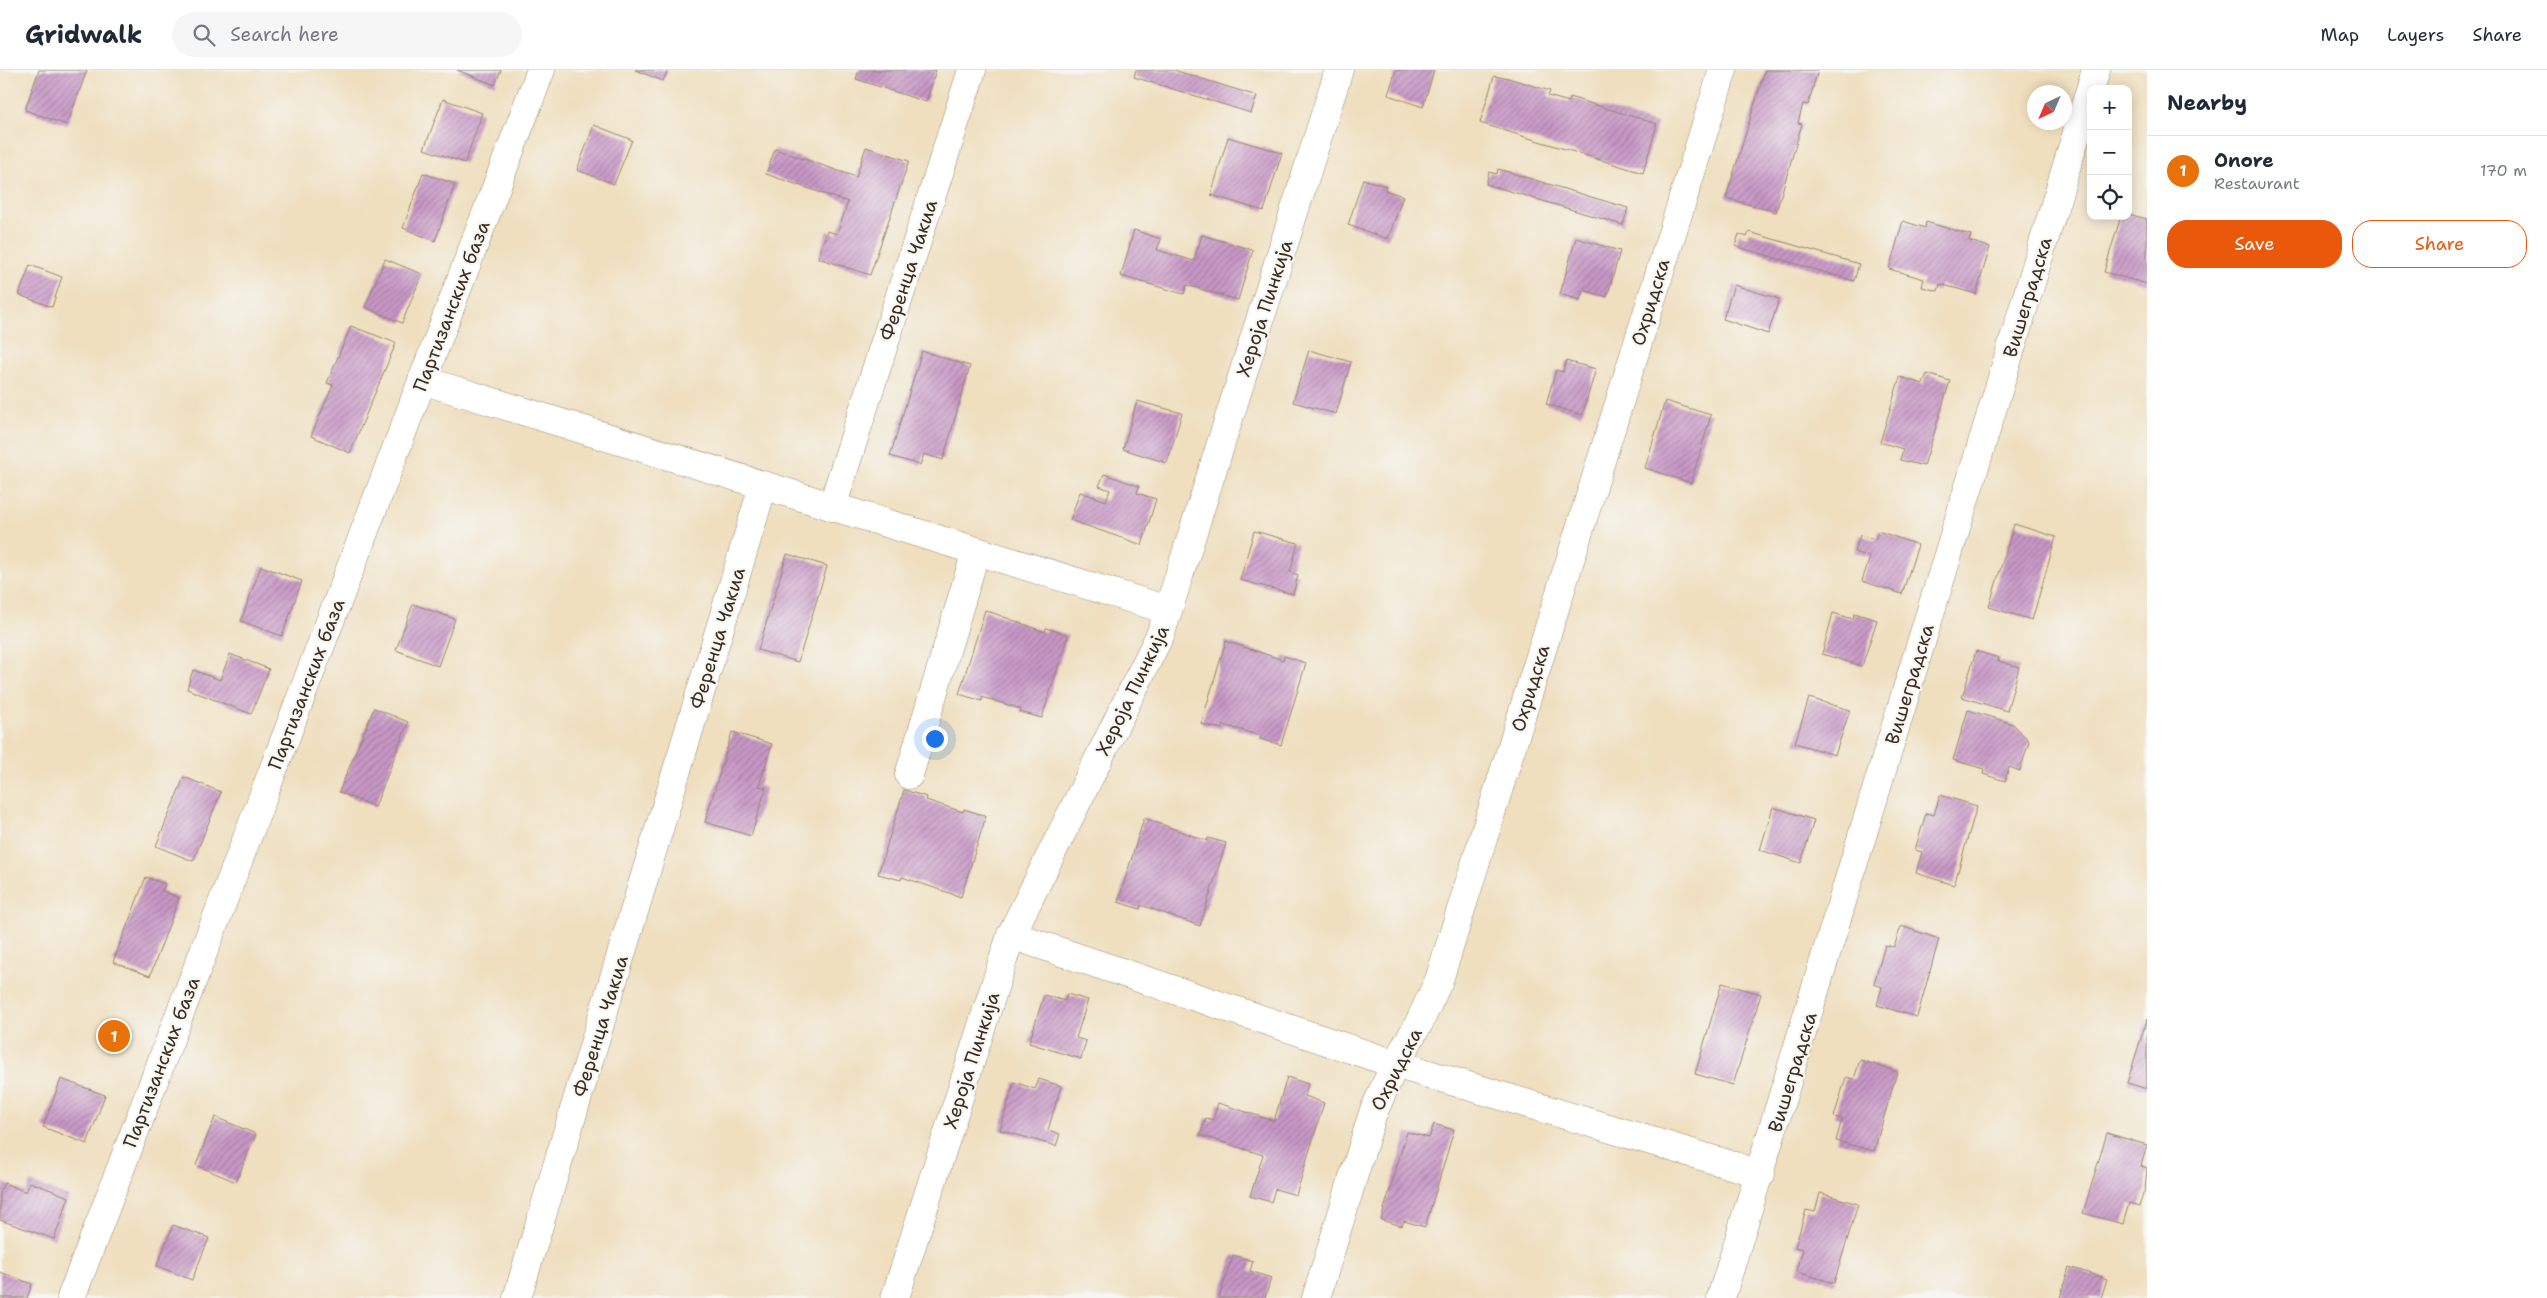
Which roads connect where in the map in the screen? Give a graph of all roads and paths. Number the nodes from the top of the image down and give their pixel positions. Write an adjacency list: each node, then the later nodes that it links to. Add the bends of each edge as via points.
1 (541, 70): 6 (street, Партизанских база)
2 (972, 70): 8 (street, Ференца Чакиа)
3 (1339, 70): 10 (street, Хероја Пинкија)
4 (1723, 70): 13 (street, Охридска, via 1439,980)
5 (2096, 70): 14 (street, Вишеградска)
6 (422, 380): 7 (street); 15 (street, Партизанских база)
7 (763, 486): 8 (street); 16 (street, Ференца Чакиа)
8 (832, 507): 9 (street)
9 (976, 551): 10 (street); 11 (street)
10 (1168, 610): 12 (street, Хероја Пинкија, via 1161,633)
11 (909, 775)
12 (1011, 935): 13 (street); 17 (street, Хероја Пинкија)
13 (1395, 1064): 14 (street); 18 (street, Охридска, via 1373,1113)
14 (1760, 1174): 19 (street, Вишеградска)
15 (71, 1298)
16 (517, 1298)
17 (895, 1298)
18 (1316, 1298)
19 (1721, 1298)

